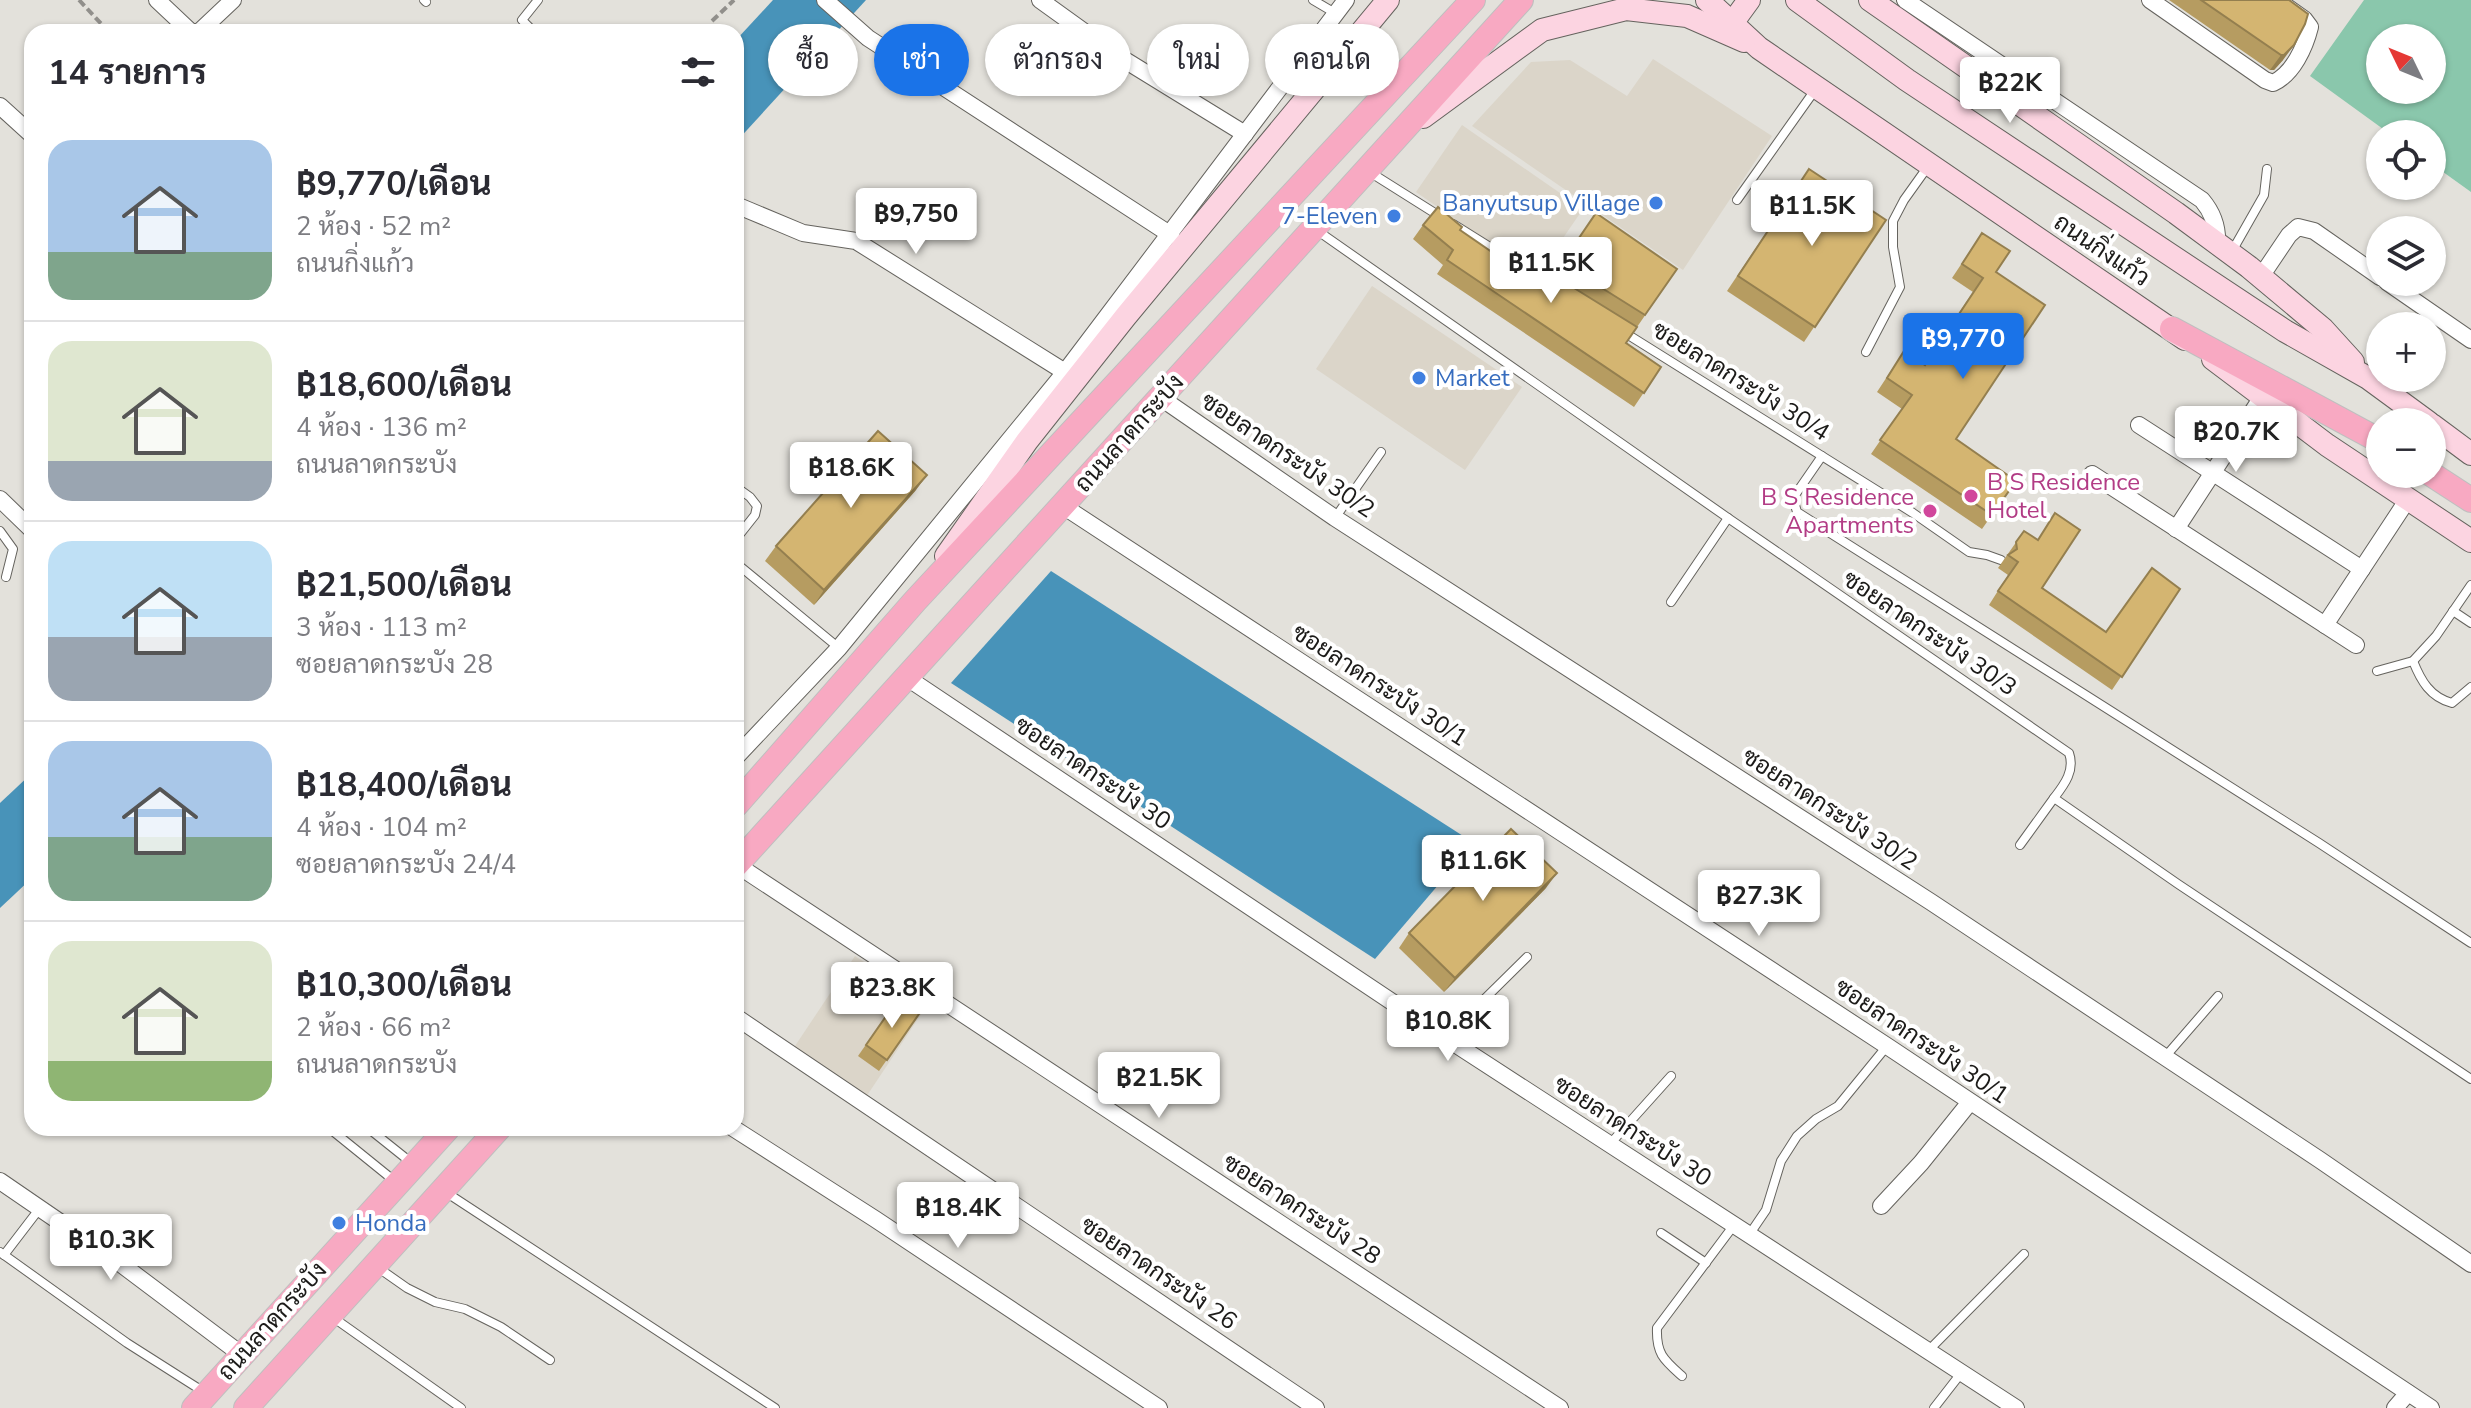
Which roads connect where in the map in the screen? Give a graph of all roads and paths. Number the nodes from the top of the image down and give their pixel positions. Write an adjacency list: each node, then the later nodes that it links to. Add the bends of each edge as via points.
1 (79, 0): 23 (path)
2 (233, 0): 25 (street)
3 (538, 0): 20 (lane)
4 (734, 0): 21 (path)
5 (825, 0): 41 (street, via 868,38)
6 (1040, 0): 32 (street, via 1115,54)
7 (1313, 0): 19 (lane)
8 (1388, 0): 85 (main road, via 1027,441)
9 (1473, 0): 85 (main road, ถนนลาดกระบัง)
10 (1521, 0): 33 (main road, ถนนลาดกระบัง)
11 (1707, 0): 22 (main road, ถนนกิ่งแก้ว)
12 (1749, 0): 22 (main road)
13 (1797, 0): 54 (main road, ถนนกิ่งแก้ว, via 1907,80 2285,331)
14 (1870, 0): 43 (main road)
15 (1905, 0): 43 (street, via 2202,200)
16 (2150, 0): 17 (street, via 2273,83 2291,69 2310,27)
17 (2277, 0)
18 (166, 3): 24 (street)
19 (1340, 7): 32 (street)
20 (522, 20): 26 (lane); 27 (lane)
21 (712, 21)
22 (1733, 22): 28 (main road, ถนนกิ่งแก้ว)
23 (102, 24)
24 (184, 24)
25 (208, 24)
26 (520, 24)
27 (526, 24)
28 (1759, 48): 29 (main road, ถนนกิ่งแก้ว); 33 (main road, via 1687,16 1626,9 1542,30)
29 (1817, 87): 34 (main road, ถนนกิ่งแก้ว); 37 (lane)
30 (0, 106): 31 (street)
31 (24, 128)
32 (1245, 134): 41 (street)
33 (1401, 134): 36 (main road, ถนนลาดกระบัง)
34 (1930, 164): 49 (main road, ถนนกิ่งแก้ว); 51 (lane, via 1893,221 1900,287)
35 (2267, 169): 43 (lane, via 2264,195)
36 (1368, 170): 40 (main road, ถนนลาดกระบัง); 47 (lane)
37 (1737, 200)
38 (884, 201): 42 (lane)
39 (744, 208): 42 (street, via 803,233)
40 (1315, 229): 57 (main road, ถนนลาดกระบัง); 74 (lane, ซอยลาดกระบัง 30/3)
41 (1171, 235): 52 (street)
42 (856, 241): 52 (street)
43 (2224, 248): 45 (main road)
44 (2366, 267): 45 (street, via 2314,231 2298,227)
45 (2260, 278): 53 (main road, via 2323,329)
46 (2407, 296): 50 (street)
47 (1568, 297)
48 (1608, 322): 64 (lane, ซอยลาดกระบัง 30/4)
49 (2172, 329): 56 (main road, ถนนกิ่งแก้ว); 60 (main road)
50 (2471, 340)
51 (1866, 352)
52 (1065, 372): 91 (street)
53 (2366, 376)
54 (2366, 377)
55 (2387, 392): 58 (main road, ถนนกิ่งแก้ว)
56 (2262, 397): 65 (street); 70 (main road, ถนนกิ่งแก้ว)
57 (1161, 398): 72 (main road, ถนนลาดกระบัง); 73 (street, ซอยลาดกระบัง 30/2)
58 (2408, 408)
59 (2139, 425): 65 (street)
60 (2366, 433)
61 (2446, 435): 63 (main road, ถนนกิ่งแก้ว)
62 (1381, 452): 73 (lane)
63 (2471, 453)
64 (1822, 456): 80 (lane, ซอยลาดกระบัง 30/4, via 1969,552); 102 (lane, via 1793,498 1797,512)
65 (2213, 472): 77 (street); 81 (street)
66 (2092, 474): 77 (street)
67 (2446, 484): 71 (main road)
68 (744, 493): 76 (lane, via 757,506)
69 (0, 499): 75 (street)
70 (2408, 499): 79 (main road, ถนนกิ่งแก้ว); 81 (street)
71 (2471, 500)
72 (1063, 506): 94 (main road, ถนนลาดกระบัง); 107 (street, ซอยลาดกระบัง 30/1)
73 (1335, 518): 108 (street, ซอยลาดกระบัง 30/2)
74 (1728, 518): 86 (lane); 98 (lane, ซอยลาดกระบัง 30/3, via 2069,753 2071,770)
75 (24, 522)
76 (744, 529)
77 (2176, 529): 89 (street)
78 (0, 531): 83 (lane, via 13,549)
79 (2471, 541)
80 (2001, 560)
81 (2362, 569): 89 (street)
82 (744, 570): 91 (lane)
83 (6, 577)
84 (2471, 585): 87 (lane)
85 (915, 601): 97 (main road, ถนนลาดกระบัง)
86 (1671, 602)
87 (2453, 611): 88 (lane); 92 (lane)
88 (2471, 623)
89 (2325, 625): 90 (street)
90 (2356, 645)
91 (839, 648): 96 (street)
92 (2413, 661): 93 (lane); 95 (lane, via 2421,682 2441,700 2452,703)
93 (2377, 671)
94 (906, 677): 100 (main road, ถนนลาดกระบัง); 106 (street, ซอยลาดกระบัง 30)
95 (2471, 687)
96 (744, 749)
97 (744, 796)
98 (2054, 798): 99 (lane, ซอยลาดกระบัง 30/3); 110 (lane)
99 (2020, 845)
100 (744, 856)
101 (744, 870): 147 (street, ซอยลาดกระบัง 28)
102 (2471, 943)
103 (1527, 957): 106 (lane)
104 (2218, 996): 108 (lane)
105 (744, 1022): 146 (street, ซอยลาดกระบัง 26)
106 (1446, 1038): 118 (street, ซอยลาดกระบัง 30)
107 (1887, 1046): 111 (street, ซอยลาดกระบัง 30/1); 128 (lane, via 1838,1106 1797,1136 1781,1161 1766,1210)
108 (2165, 1057): 132 (street, ซอยลาดกระบัง 30/2)
109 (1671, 1076): 118 (lane)
110 (2471, 1079)
111 (1970, 1102): 124 (street); 140 (street, ซอยลาดกระบัง 30/1)
112 (744, 1135): 145 (street)
113 (339, 1136): 122 (lane)
114 (378, 1136): 120 (lane)
115 (440, 1136): 120 (main road, ถนนลาดกระบัง)
116 (456, 1136): 119 (main road)
117 (492, 1136): 119 (main road, ถนนลาดกระบัง)
118 (1610, 1144): 126 (street, ซอยลาดกระบัง 30)
119 (477, 1153): 123 (main road, ถนนลาดกระบัง)
120 (414, 1164): 122 (main road, ถนนลาดกระบัง)
121 (0, 1181): 125 (street)
122 (397, 1183): 136 (main road, ถนนลาดกระบัง)
123 (444, 1191): 133 (main road, ถนนลาดกระบัง); 144 (lane)
124 (1881, 1206)
125 (40, 1208): 129 (lane); 136 (street)
126 (1734, 1225): 128 (street, ซอยลาดกระบัง 30); 131 (lane)
127 (1661, 1233): 131 (lane)
128 (1749, 1235): 135 (street, ซอยลาดกระบัง 30)
129 (2, 1253): 141 (lane)
130 (2024, 1254): 135 (lane)
131 (1706, 1263): 139 (lane, via 1657,1328 1662,1358)
132 (2471, 1264)
133 (376, 1266): 134 (main road, ถนนลาดกระบัง); 137 (lane, via 435,1302 465,1309 501,1327)
134 (330, 1316): 142 (main road, ถนนลาดกระบัง); 143 (lane)
135 (1928, 1351): 138 (street, ซอยลาดกระบัง 30)
136 (242, 1355): 141 (main road, ถนนลาดกระบัง)
137 (550, 1360)
138 (1962, 1372): 148 (lane); 149 (street, ซอยลาดกระบัง 30)
139 (1682, 1376)
140 (2408, 1393): 150 (street); 151 (street, ซอยลาดกระบัง 30/1)
141 (200, 1401)
142 (247, 1408)
143 (461, 1408)
144 (775, 1408)
145 (1159, 1408)
146 (1316, 1408)
147 (1560, 1408)
148 (1934, 1408)
149 (2016, 1408)
150 (2395, 1408)
151 (2431, 1408)

